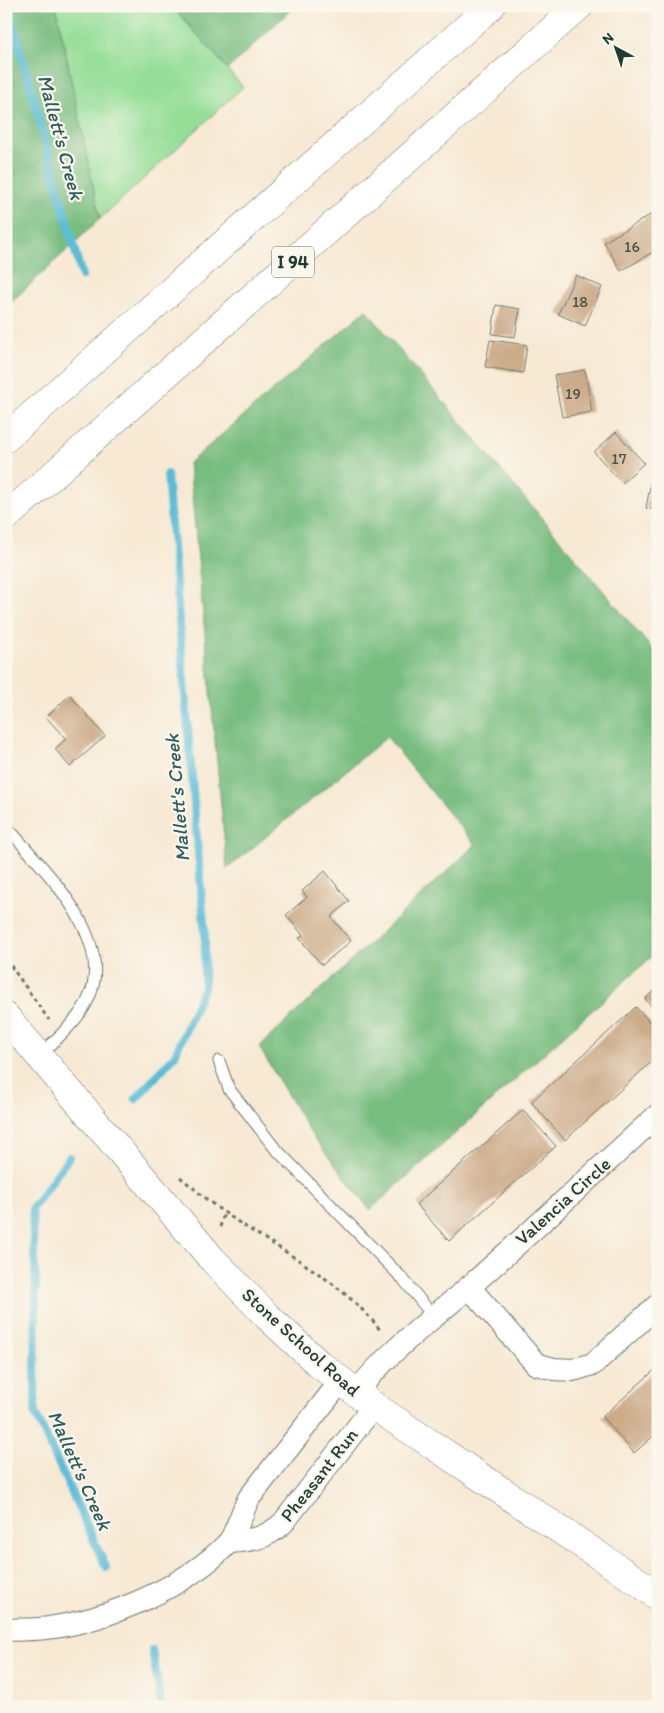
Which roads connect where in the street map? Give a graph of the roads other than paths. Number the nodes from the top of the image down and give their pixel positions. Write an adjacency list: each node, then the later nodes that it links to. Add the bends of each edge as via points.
1 (491, 6): 3 (main road)
2 (579, 6): 4 (main road, I 94)
3 (6, 438)
4 (6, 518)
5 (6, 826): 7 (lane, via 71,901 86,931 95,967 91,994 78,1016)
6 (6, 1017): 7 (main road, Stone School Road)
7 (39, 1056): 13 (main road, Stone School Road, via 212,1260 268,1317)
8 (219, 1061): 12 (lane, via 229,1088 274,1147 403,1278)
9 (658, 1115): 10 (street, Valencia Circle)
10 (469, 1287): 11 (street, via 536,1364 554,1369 573,1370 593,1364); 12 (street, Valencia Circle)
11 (658, 1305)
12 (433, 1316): 13 (street, Valencia Circle, via 370,1375)
13 (357, 1394): 14 (street, via 250,1498); 14 (street, Pheasant Run, via 283,1523 269,1535); 15 (main road, Stone School Road)
14 (230, 1542): 16 (street, via 177,1584 112,1612 48,1628)
15 (658, 1597)
16 (6, 1630)

